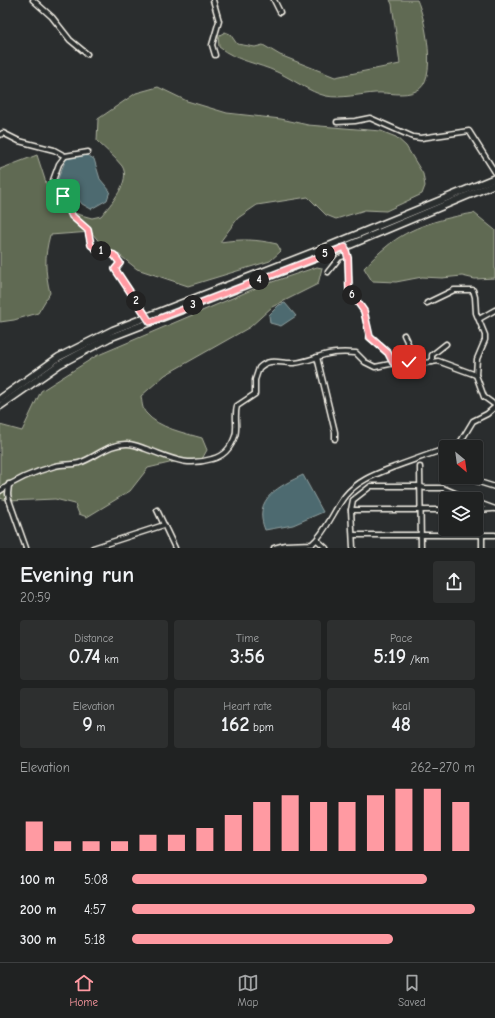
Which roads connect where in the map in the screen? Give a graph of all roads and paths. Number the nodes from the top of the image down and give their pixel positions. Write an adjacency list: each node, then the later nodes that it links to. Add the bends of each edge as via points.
1 (33, 0): 5 (street, via 52,17 70,40)
2 (213, 0): 6 (street, via 219,21 212,45)
3 (274, 0): 4 (street)
4 (280, 12)
5 (87, 54)
6 (215, 55)
7 (336, 122): 11 (street, via 370,118 421,138 469,131)
8 (0, 135): 10 (street, via 3,133)
9 (88, 152): 10 (street)
10 (65, 156): 19 (street, via 52,183 63,196 72,216 88,230 91,245 118,259 120,263 115,269)
11 (495, 172)
12 (495, 178): 14 (street)
13 (495, 184): 14 (street)
14 (344, 244): 15 (street); 19 (street)
15 (347, 254): 16 (street, via 339,258); 25 (street, via 349,290 364,311 370,337 388,353)
16 (328, 272)
17 (427, 303): 20 (street, via 454,290 470,289 474,293)
18 (495, 310): 20 (street)
19 (148, 319): 28 (street, via 92,339 64,354); 29 (street, via 77,354)
20 (479, 319): 27 (street, via 485,340 477,359)
21 (404, 336): 26 (street)
22 (446, 344): 24 (street, via 432,355)
23 (317, 358): 25 (street, via 331,353 356,353 375,367); 31 (street); 36 (street, via 296,363 271,361 259,368 255,380 255,394 237,406 235,436 229,449 219,457 197,464 131,444 118,444 77,463 54,466)
24 (432, 362): 26 (street); 27 (street, via 443,362)
25 (393, 363): 26 (street)
26 (415, 363)
27 (476, 375): 30 (street, via 484,397)
28 (0, 398)
29 (0, 406)
30 (495, 406): 32 (street, via 487,414 473,420)
31 (335, 439)
32 (460, 440)
33 (439, 451): 55 (street, via 374,474 363,481 343,498)
34 (420, 468): 37 (street)
35 (483, 483): 38 (street)
36 (9, 484): 39 (street); 57 (street, via 9,500)
37 (421, 487): 40 (street, via 443,488); 44 (street, via 371,486 353,500); 45 (street)
38 (495, 487)
39 (0, 491)
40 (452, 492)
41 (483, 505): 42 (street)
42 (495, 509): 47 (street)
43 (157, 510): 48 (street)
44 (351, 510): 45 (street); 49 (street)
45 (420, 510): 46 (street); 50 (street)
46 (439, 510)
47 (483, 510)
48 (164, 525): 58 (street); 59 (street)
49 (353, 535): 50 (street); 63 (street)
50 (421, 535): 51 (street); 64 (street)
51 (439, 535)
52 (483, 535): 53 (street)
53 (495, 535)
54 (482, 536): 65 (street)
55 (316, 540): 56 (street); 62 (street)
56 (312, 544): 60 (street); 61 (street)
57 (26, 548)
58 (94, 548)
59 (175, 548)
60 (276, 548)
61 (308, 548)
62 (326, 548)
63 (353, 548)
64 (421, 548)
65 (482, 548)

